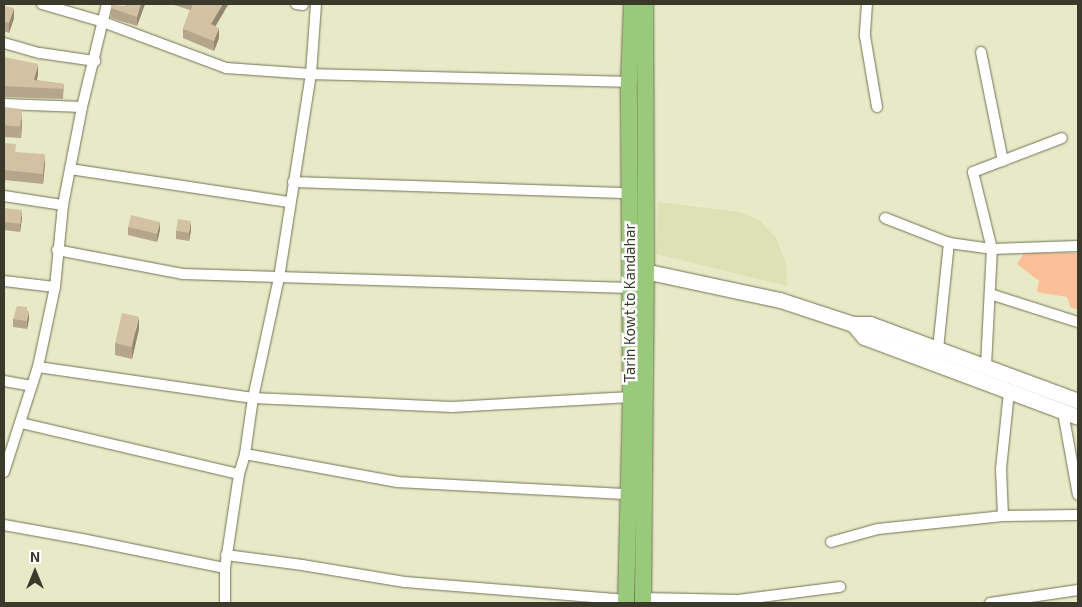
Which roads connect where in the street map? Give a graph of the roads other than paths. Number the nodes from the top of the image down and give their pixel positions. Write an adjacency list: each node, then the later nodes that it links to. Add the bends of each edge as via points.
1 (42, 4): 7 (street)
2 (107, 4): 7 (street)
3 (316, 4): 11 (street)
4 (632, 4): 12 (main road, Tarin Kowt to Kandahar)
5 (644, 4): 30 (main road, Tarin Kowt to Kandahar)
6 (867, 4): 15 (street, via 865,36)
7 (103, 22): 10 (street); 11 (street, via 226,68)
8 (4, 43): 10 (street, via 40,53)
9 (981, 52): 17 (street)
10 (95, 61): 14 (street)
11 (311, 74): 12 (street); 19 (street)
12 (629, 82): 20 (main road, Tarin Kowt to Kandahar)
13 (4, 104): 14 (street)
14 (82, 107): 18 (street)
15 (877, 107)
16 (1062, 138): 17 (street)
17 (1003, 161): 28 (street, via 973,172)
18 (70, 169): 22 (street); 23 (street)
19 (293, 182): 20 (street); 22 (street)
20 (630, 193): 30 (main road, Tarin Kowt to Kandahar)
21 (4, 196): 23 (street)
22 (289, 202): 31 (street)
23 (63, 205): 29 (street)
24 (885, 218): 26 (street)
25 (1078, 240): 27 (street)
26 (950, 243): 28 (street); 38 (street)
27 (1078, 246): 28 (street)
28 (992, 249): 35 (street)
29 (57, 250): 31 (street, via 183,274); 33 (street)
30 (638, 269): 34 (main road, Tarin Kowt to Kandahar); 37 (main road, via 780,300); 53 (main road, Tarin Kowt to Kandahar)
31 (279, 278): 34 (street); 45 (street)
32 (4, 281): 33 (street)
33 (54, 287): 39 (street)
34 (630, 288): 44 (main road, Tarin Kowt to Kandahar)
35 (990, 294): 36 (street); 40 (street)
36 (1078, 322)
37 (854, 324): 38 (main road, via 870,324); 43 (main road, via 864,337)
38 (938, 349): 40 (main road)
39 (38, 366): 42 (street); 45 (street)
40 (986, 366): 46 (main road)
41 (4, 381): 42 (street)
42 (32, 386): 49 (street)
43 (1009, 392): 47 (main road); 58 (street, via 1001,468)
44 (631, 397): 45 (street, via 452,407); 53 (main road, Tarin Kowt to Kandahar)
45 (253, 398): 50 (street)
46 (1078, 401)
47 (1063, 412): 48 (main road); 56 (street)
48 (1078, 417)
49 (21, 423): 51 (street); 54 (street)
50 (244, 454): 54 (street); 55 (street, via 398,482)
51 (6, 459): 52 (street)
52 (4, 472)
53 (636, 473): 55 (main road, Tarin Kowt to Kandahar); 65 (main road, Tarin Kowt to Kandahar)
54 (238, 474): 61 (street)
55 (629, 494): 65 (main road, Tarin Kowt to Kandahar)
56 (1078, 495)
57 (1078, 515): 58 (street)
58 (1003, 516): 60 (street, via 878,529)
59 (4, 525): 62 (street)
60 (831, 542)
61 (226, 555): 62 (street); 65 (street, via 405,582)
62 (225, 568): 66 (street)
63 (840, 587): 65 (street, via 738,600)
64 (1078, 590): 67 (street)
65 (635, 601)
66 (225, 603)
67 (990, 603)

